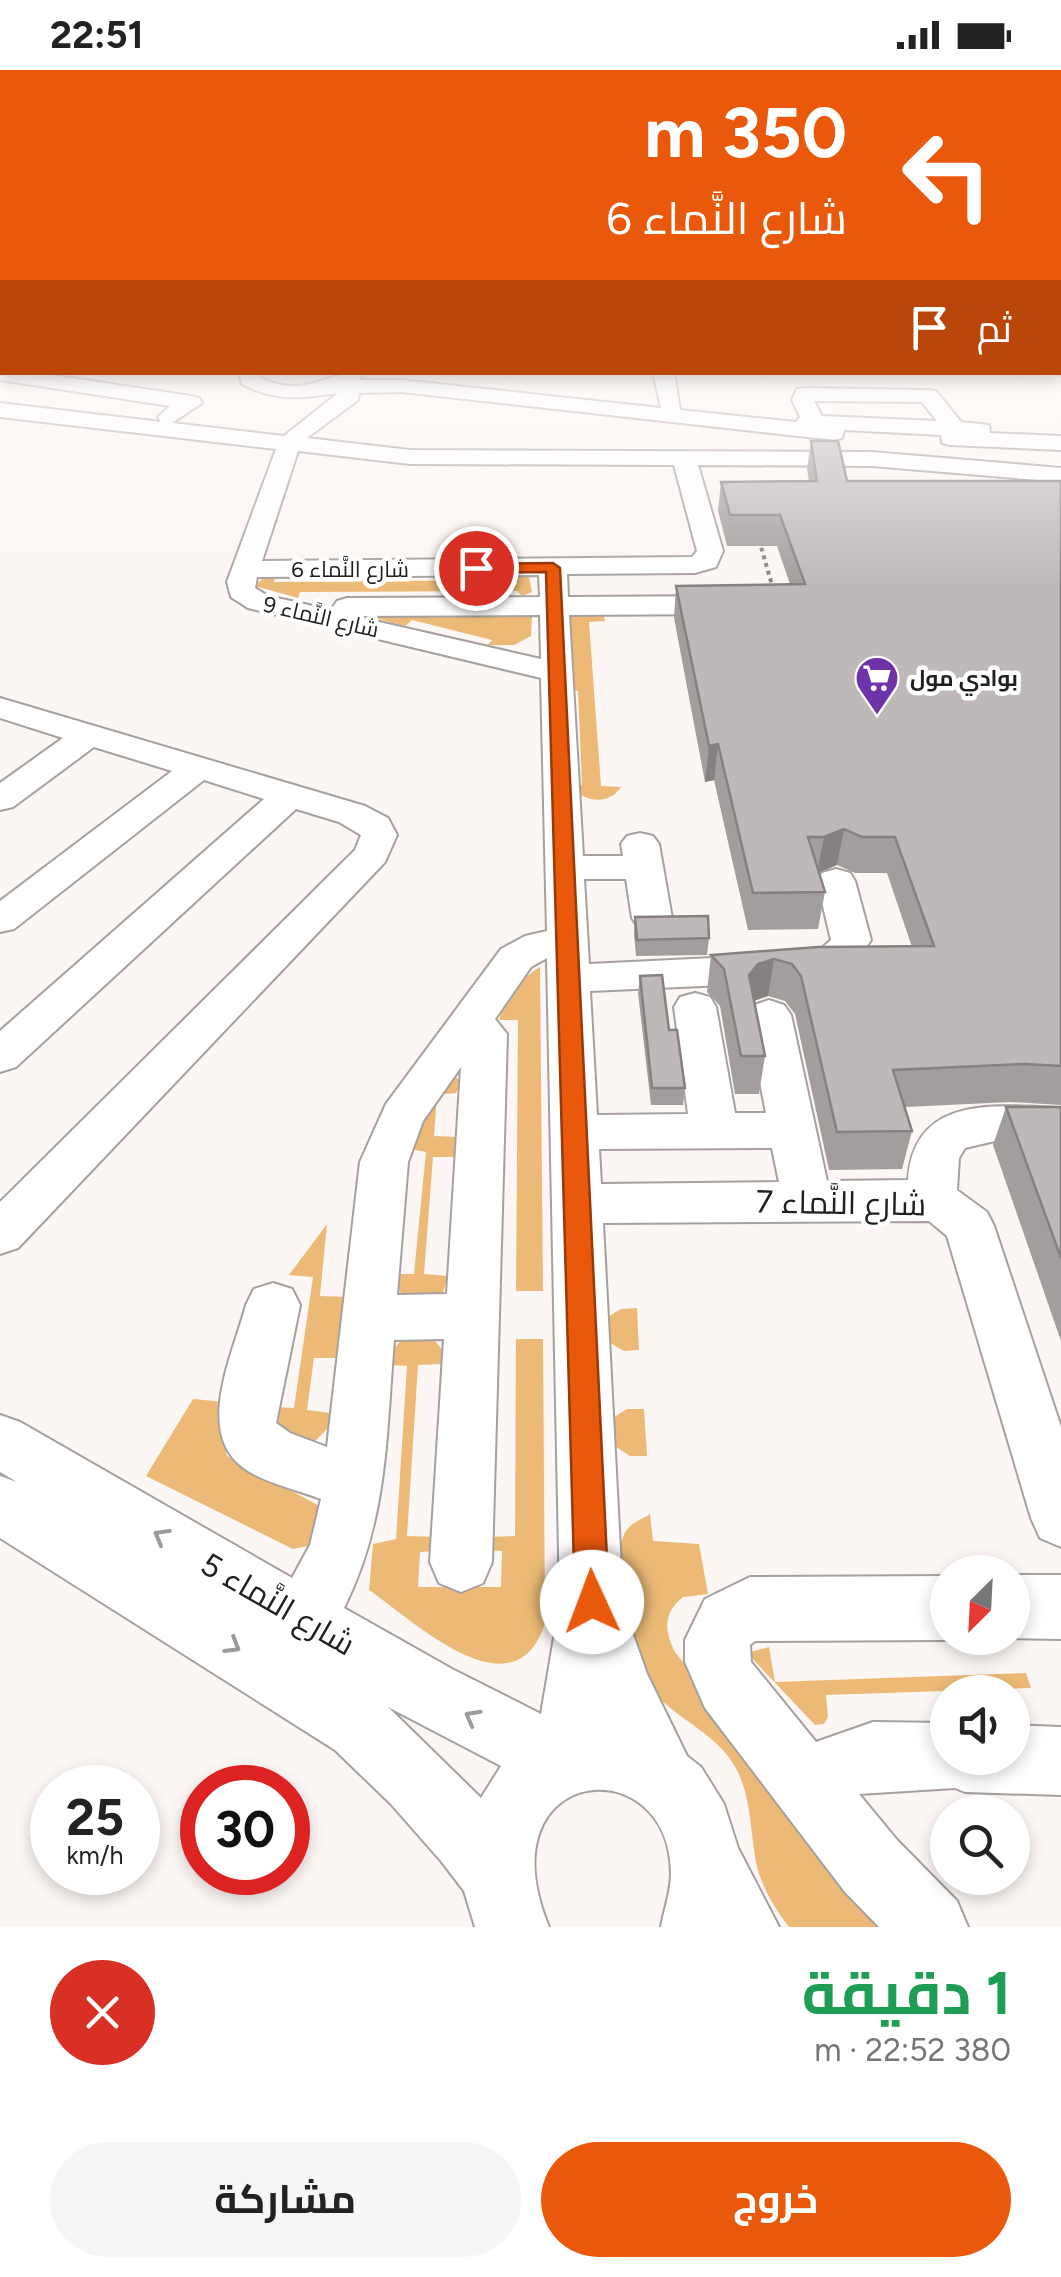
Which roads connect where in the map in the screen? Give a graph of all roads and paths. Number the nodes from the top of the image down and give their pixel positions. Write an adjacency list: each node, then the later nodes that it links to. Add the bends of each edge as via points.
1 (96, 415): 10 (street)
2 (186, 415): 10 (street)
3 (203, 415): 10 (street)
4 (317, 415): 14 (street)
5 (662, 415): 13 (street, via 810,431)
6 (744, 415): 9 (street)
7 (810, 415): 9 (street)
8 (944, 415): 11 (street)
9 (814, 423): 11 (street)
10 (182, 428): 14 (street)
11 (955, 429): 12 (street)
12 (1061, 433)
13 (1061, 443)
14 (289, 444): 15 (street, via 410,457 527,446); 18 (street, شارع النَّماء 9)
15 (686, 451): 16 (street); 19 (street, شارع النَّماء 6, via 717,562)
16 (1061, 475)
17 (755, 528): 20 (path)
18 (246, 570): 19 (street, شارع النَّماء 6); 21 (street, شارع النَّماء 9, via 240,587 245,596)
19 (553, 586): 20 (street); 21 (street); 22 (street)
20 (764, 595)
21 (298, 612): 22 (street, شارع النَّماء 9)
22 (556, 672): 28 (street)
23 (0, 708): 24 (street)
24 (89, 735): 25 (street); 27 (street)
25 (198, 768): 26 (street); 31 (street)
26 (290, 795): 36 (street); 44 (street, via 365,818 380,835 379,845)
27 (0, 799)
28 (564, 868): 30 (street, via 642,855); 32 (street)
29 (836, 880): 32 (street, via 851,940 830,964 800,969)
30 (652, 918)
31 (0, 920)
32 (568, 959): 35 (street, via 539,945 516,958); 43 (street)
33 (695, 1006): 39 (street)
34 (769, 1015): 38 (street)
35 (470, 1021): 46 (street, via 485,1034); 47 (street, via 402,1116 387,1150)
36 (0, 1056)
37 (1061, 1124): 42 (street, via 976,1125 952,1132 938,1149)
38 (792, 1130): 39 (street); 41 (street)
39 (714, 1131): 40 (street)
40 (600, 1132)
41 (808, 1200): 42 (street, شارع النَّماء 7); 43 (street, شارع النَّماء 7)
42 (932, 1201): 51 (street, شارع النَّماء 7, via 969,1226)
43 (578, 1204): 53 (street)
44 (0, 1234)
45 (273, 1304): 49 (street, via 246,1416 249,1437 270,1453)
46 (472, 1316): 47 (street); 52 (street)
47 (372, 1318): 49 (street)
48 (0, 1441): 57 (street, شارع النَّماء 5, one-way to 48)
49 (354, 1484): 57 (street, via 338,1555)
50 (0, 1504): 64 (street, شارع النَّماء 5, one-way to 64, via 359,1726 442,1805)
51 (1061, 1518)
52 (461, 1562)
53 (592, 1602): 59 (street); 62 (street, via 618,1686)
54 (1030, 1607): 55 (street)
55 (1061, 1607)
56 (930, 1608): 63 (street, via 750,1609 727,1620 715,1642 720,1672)
57 (304, 1620): 59 (street, شارع النَّماء 5, one-way to 57, via 492,1728)
58 (930, 1756): 63 (street, via 857,1758)
59 (562, 1759): 62 (street, via 596,1752 629,1757); 64 (street, via 533,1778 500,1838)
60 (1030, 1760): 61 (street)
61 (1061, 1761)
62 (658, 1772): 65 (street, via 683,1797 701,1830)
63 (808, 1789): 66 (street)
64 (505, 1901)
65 (716, 1907)
66 (931, 1927)

